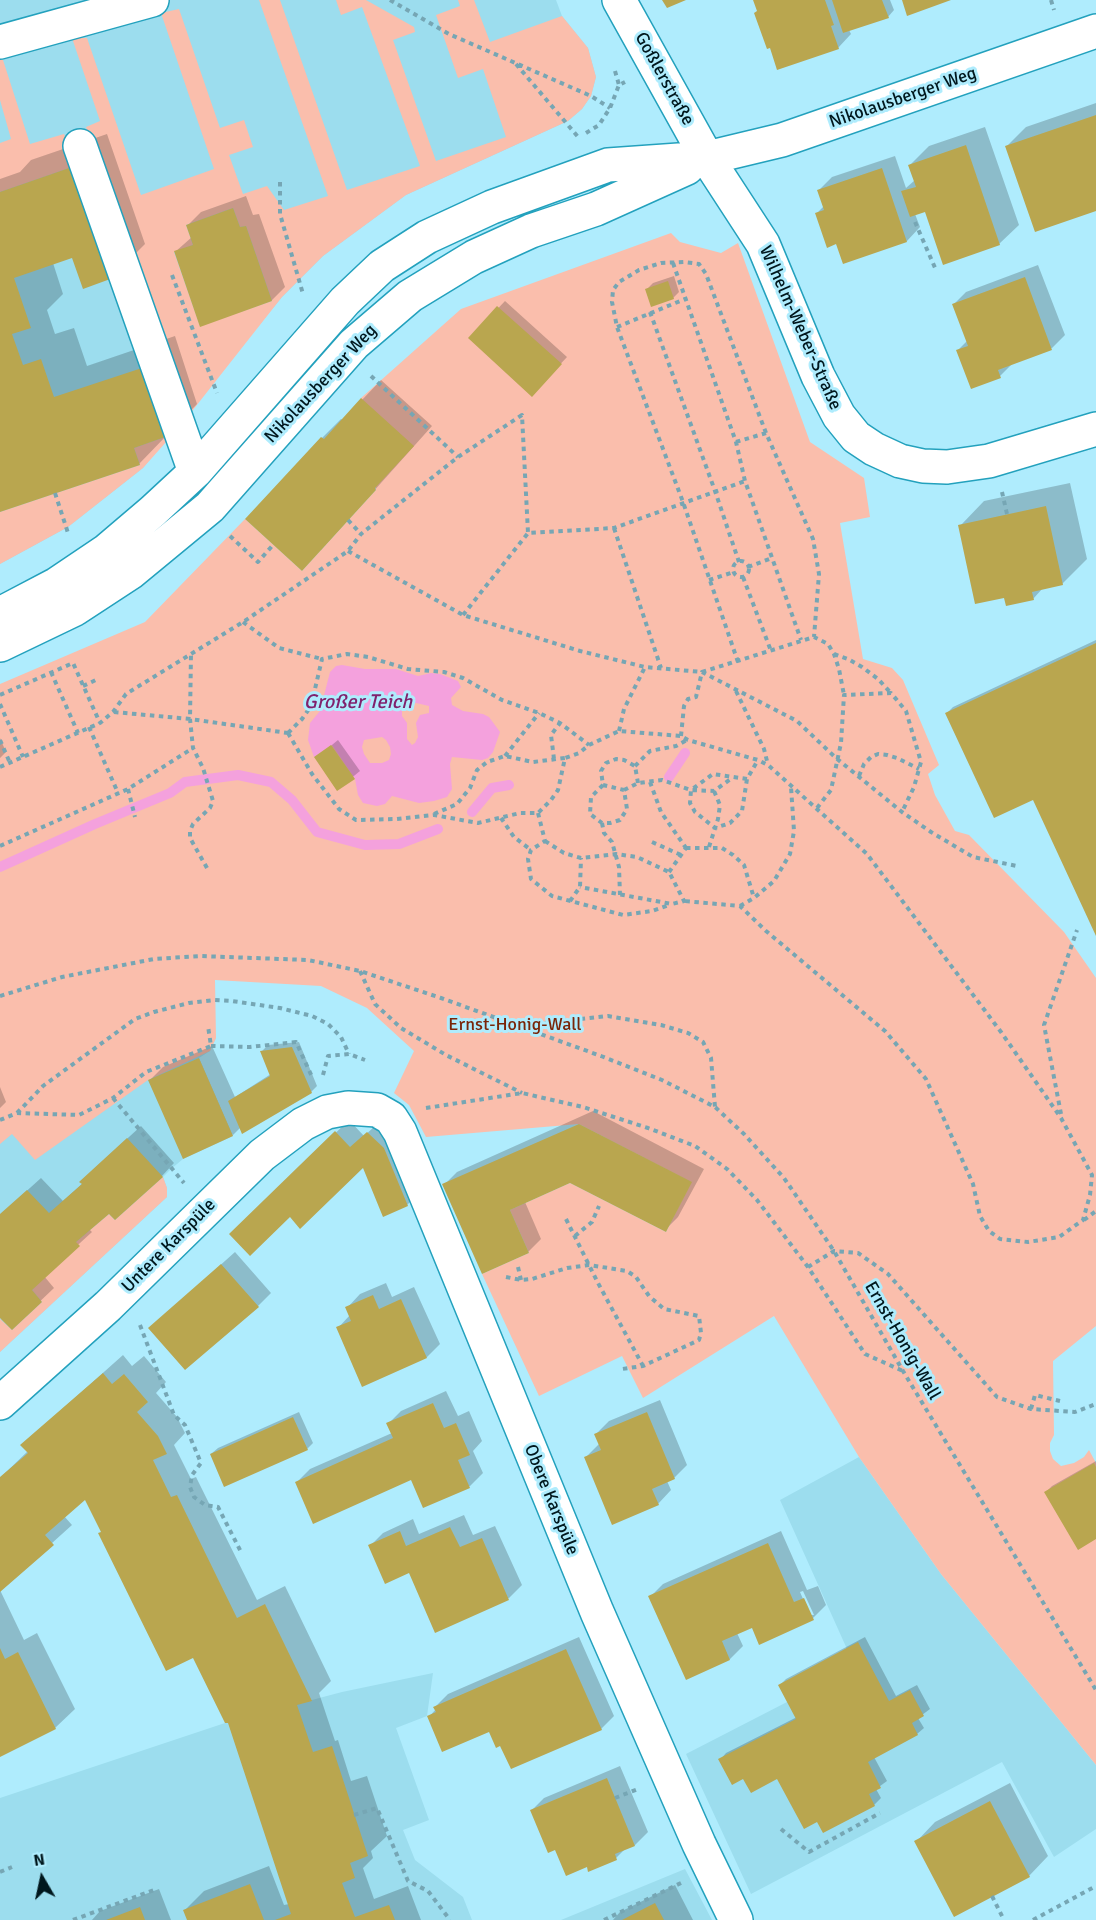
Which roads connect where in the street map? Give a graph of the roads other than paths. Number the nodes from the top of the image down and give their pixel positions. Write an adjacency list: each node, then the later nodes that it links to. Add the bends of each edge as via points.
1 (152, 0): 4 (street)
2 (620, 0): 6 (street, Goßlerstraße)
3 (1096, 31): 6 (street, Nikolausberger Weg, via 782,140)
4 (0, 42)
5 (80, 146): 8 (street)
6 (707, 158): 7 (street, Wilhelm-Weber-Straße, via 764,244 818,376 839,416 856,437 900,460 947,467 989,461); 8 (street, Nikolausberger Weg, via 608,165 492,207 413,245 382,266 345,301); 10 (street, Nikolausberger Weg, via 596,209 474,256 410,296 354,344 210,507 130,573 75,609)
7 (1096, 429)
8 (195, 472): 9 (street, Nikolausberger Weg, via 106,551 57,584)
9 (0, 614)
10 (0, 645)
11 (391, 1118): 12 (street, Untere Karspüle, via 376,1110 348,1108 327,1112 303,1124 262,1155 108,1306); 13 (street, Obere Karspüle, via 597,1612)
12 (0, 1403)
13 (736, 1920)

